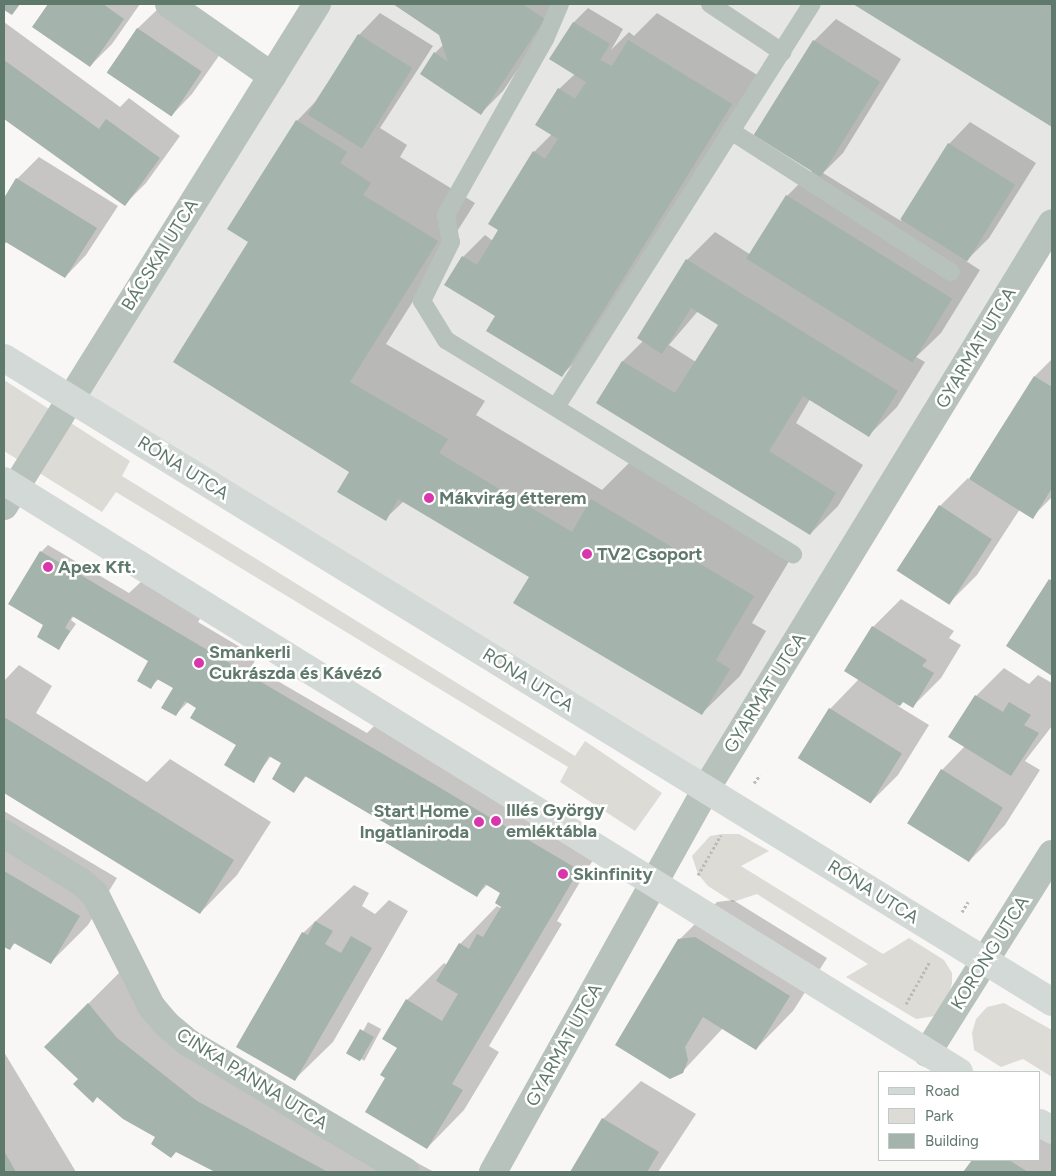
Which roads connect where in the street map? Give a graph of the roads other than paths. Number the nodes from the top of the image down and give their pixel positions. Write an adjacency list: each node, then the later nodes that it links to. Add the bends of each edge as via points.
1 (169, 4): 7 (street)
2 (317, 4): 7 (street, BÁCSKAI UTCA)
3 (560, 4): 13 (lane, via 545,39 446,215 451,242 422,301 446,340)
4 (710, 4): 6 (lane)
5 (812, 4): 6 (lane)
6 (782, 52): 8 (lane)
7 (272, 76): 12 (street, BÁCSKAI UTCA)
8 (731, 131): 10 (lane); 13 (lane)
9 (1052, 223): 16 (street, GYARMAT UTCA)
10 (951, 272)
11 (4, 358): 12 (street, RÓNA UTCA)
12 (71, 399): 14 (street, BÁCSKAI UTCA); 16 (street, RÓNA UTCA)
13 (556, 407): 15 (lane)
14 (7, 491): 19 (street)
15 (793, 554)
16 (706, 789): 19 (street, GYARMAT UTCA); 20 (street, RÓNA UTCA)
17 (4, 834): 26 (street, CINKA PANNA UTCA, via 95,894 142,990 166,1024 189,1043)
18 (1052, 854): 20 (street, KORONG UTCA)
19 (654, 883): 22 (street); 27 (street, GYARMAT UTCA)
20 (986, 961): 21 (street, RÓNA UTCA); 22 (street, KORONG UTCA)
21 (1052, 1002)
22 (927, 1053): 23 (street)
23 (956, 1071)
24 (1041, 1124): 25 (street)
25 (1052, 1130)
26 (406, 1172)
27 (493, 1172)

